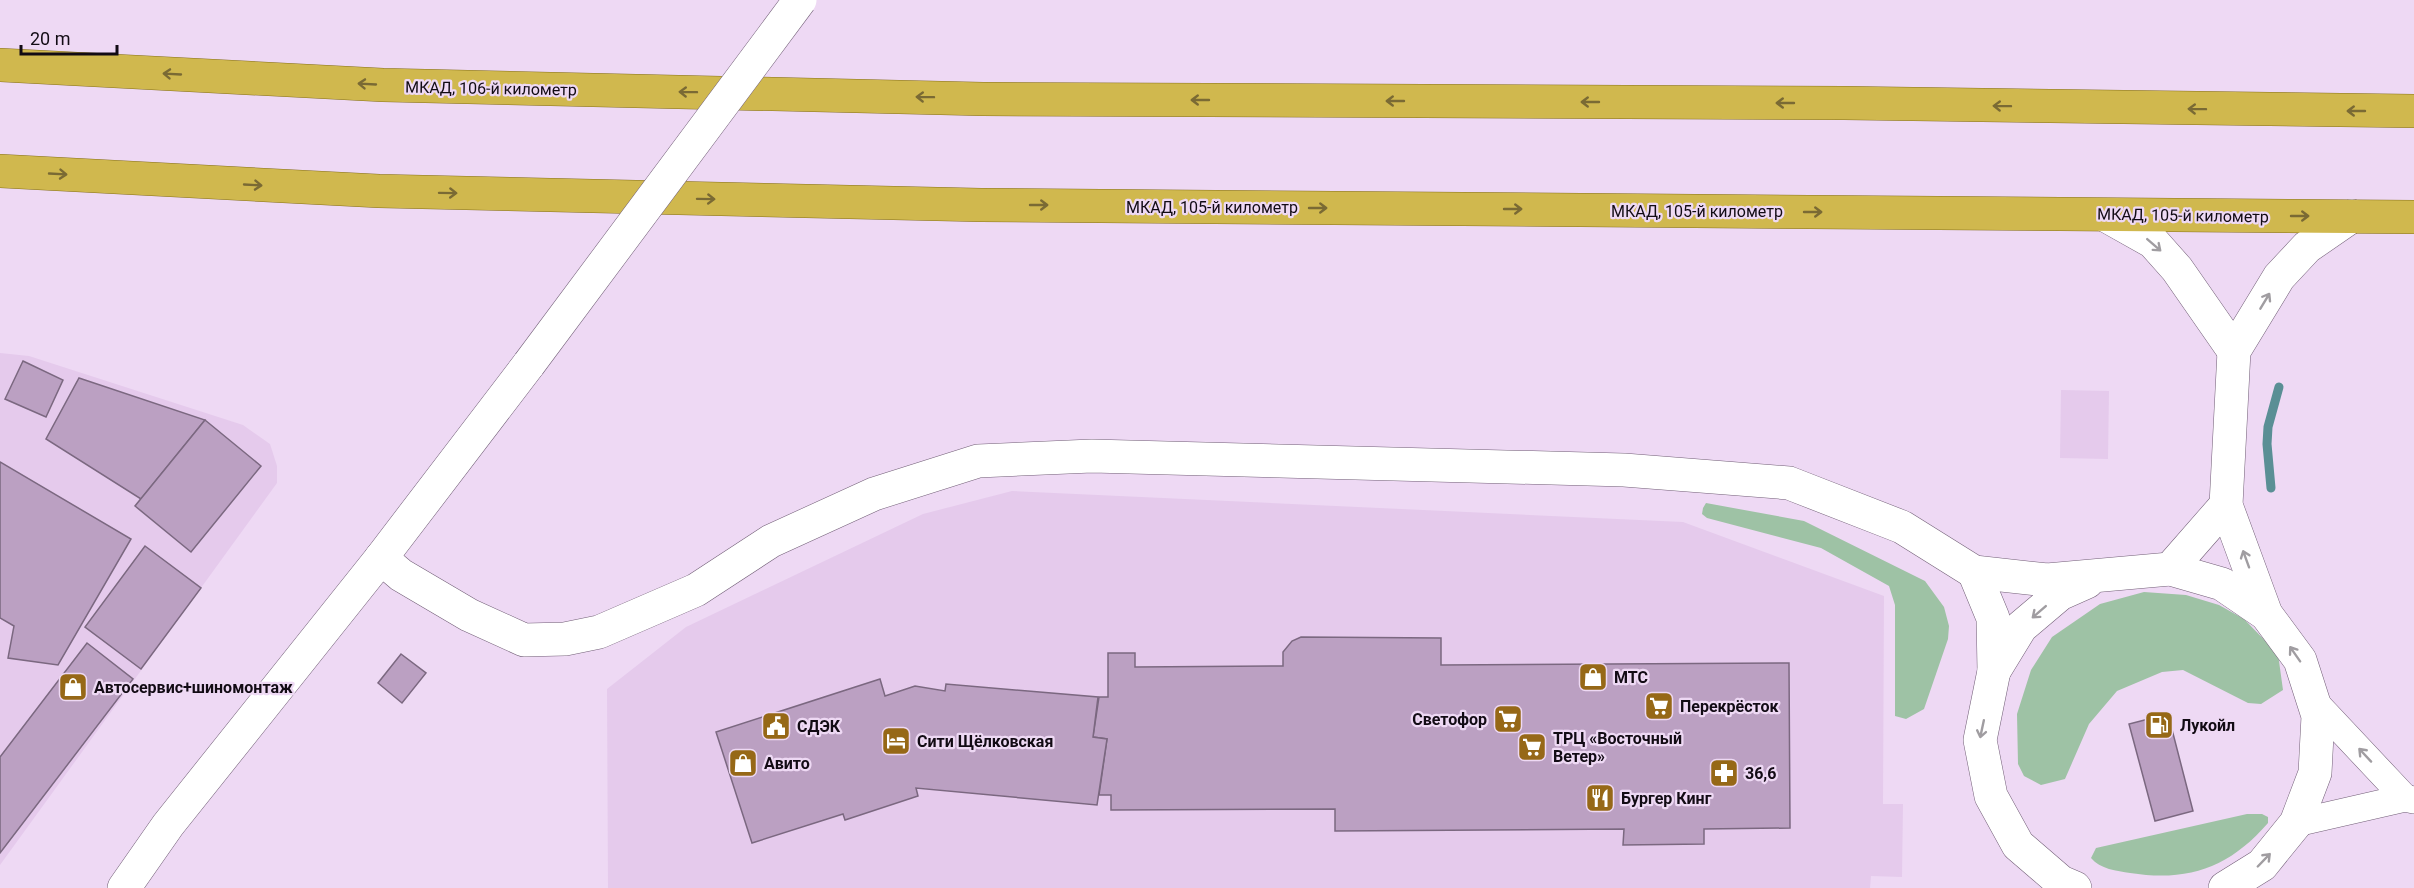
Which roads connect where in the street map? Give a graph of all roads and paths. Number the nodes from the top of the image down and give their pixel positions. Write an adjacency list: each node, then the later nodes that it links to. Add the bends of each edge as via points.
1 (800, 0): 10 (street, bridge)
2 (0, 65): 3 (highway, МКАД, 106-й километр, one-way to 2, via 1844,103 983,99 383,85)
3 (2414, 111)
4 (0, 171): 5 (highway, МКАД, 105-й километр, one-way to 5, via 380,191 981,205)
5 (2105, 214): 6 (highway, МКАД, 105-й километр, one-way to 6); 8 (street, one-way to 8, via 2153,242 2177,268)
6 (2352, 216): 7 (highway, МКАД, 105-й километр); 8 (street, one-way to 6, via 2279,277 2307,247)
7 (2414, 217)
8 (2234, 351): 9 (street)
9 (2226, 505): 11 (street); 14 (street, one-way to 9)
10 (381, 558): 12 (street, via 401,575 470,615 524,640 565,639 599,632 696,590 771,541 874,494 978,461 1092,456 1624,470 1789,483 1902,527); 19 (street, via 168,825)
11 (2170, 569): 13 (street); 14 (street, via 2222,584)
12 (1974, 572): 13 (street, via 2047,580); 15 (street, via 1993,618)
13 (2108, 573): 15 (street, one-way to 15, via 2060,594 2021,627)
14 (2266, 614): 16 (street, one-way to 14, via 2300,660)
15 (1994, 672): 20 (street, one-way to 20, via 1980,740 1991,796 2018,845 2061,882)
16 (2312, 699): 17 (street, one-way to 16); 18 (street, via 2318,716 2315,773)
17 (2409, 799): 18 (street)
18 (2296, 823): 21 (street, one-way to 18, via 2262,864)
19 (124, 888)
20 (2075, 888)
21 (2225, 888)

